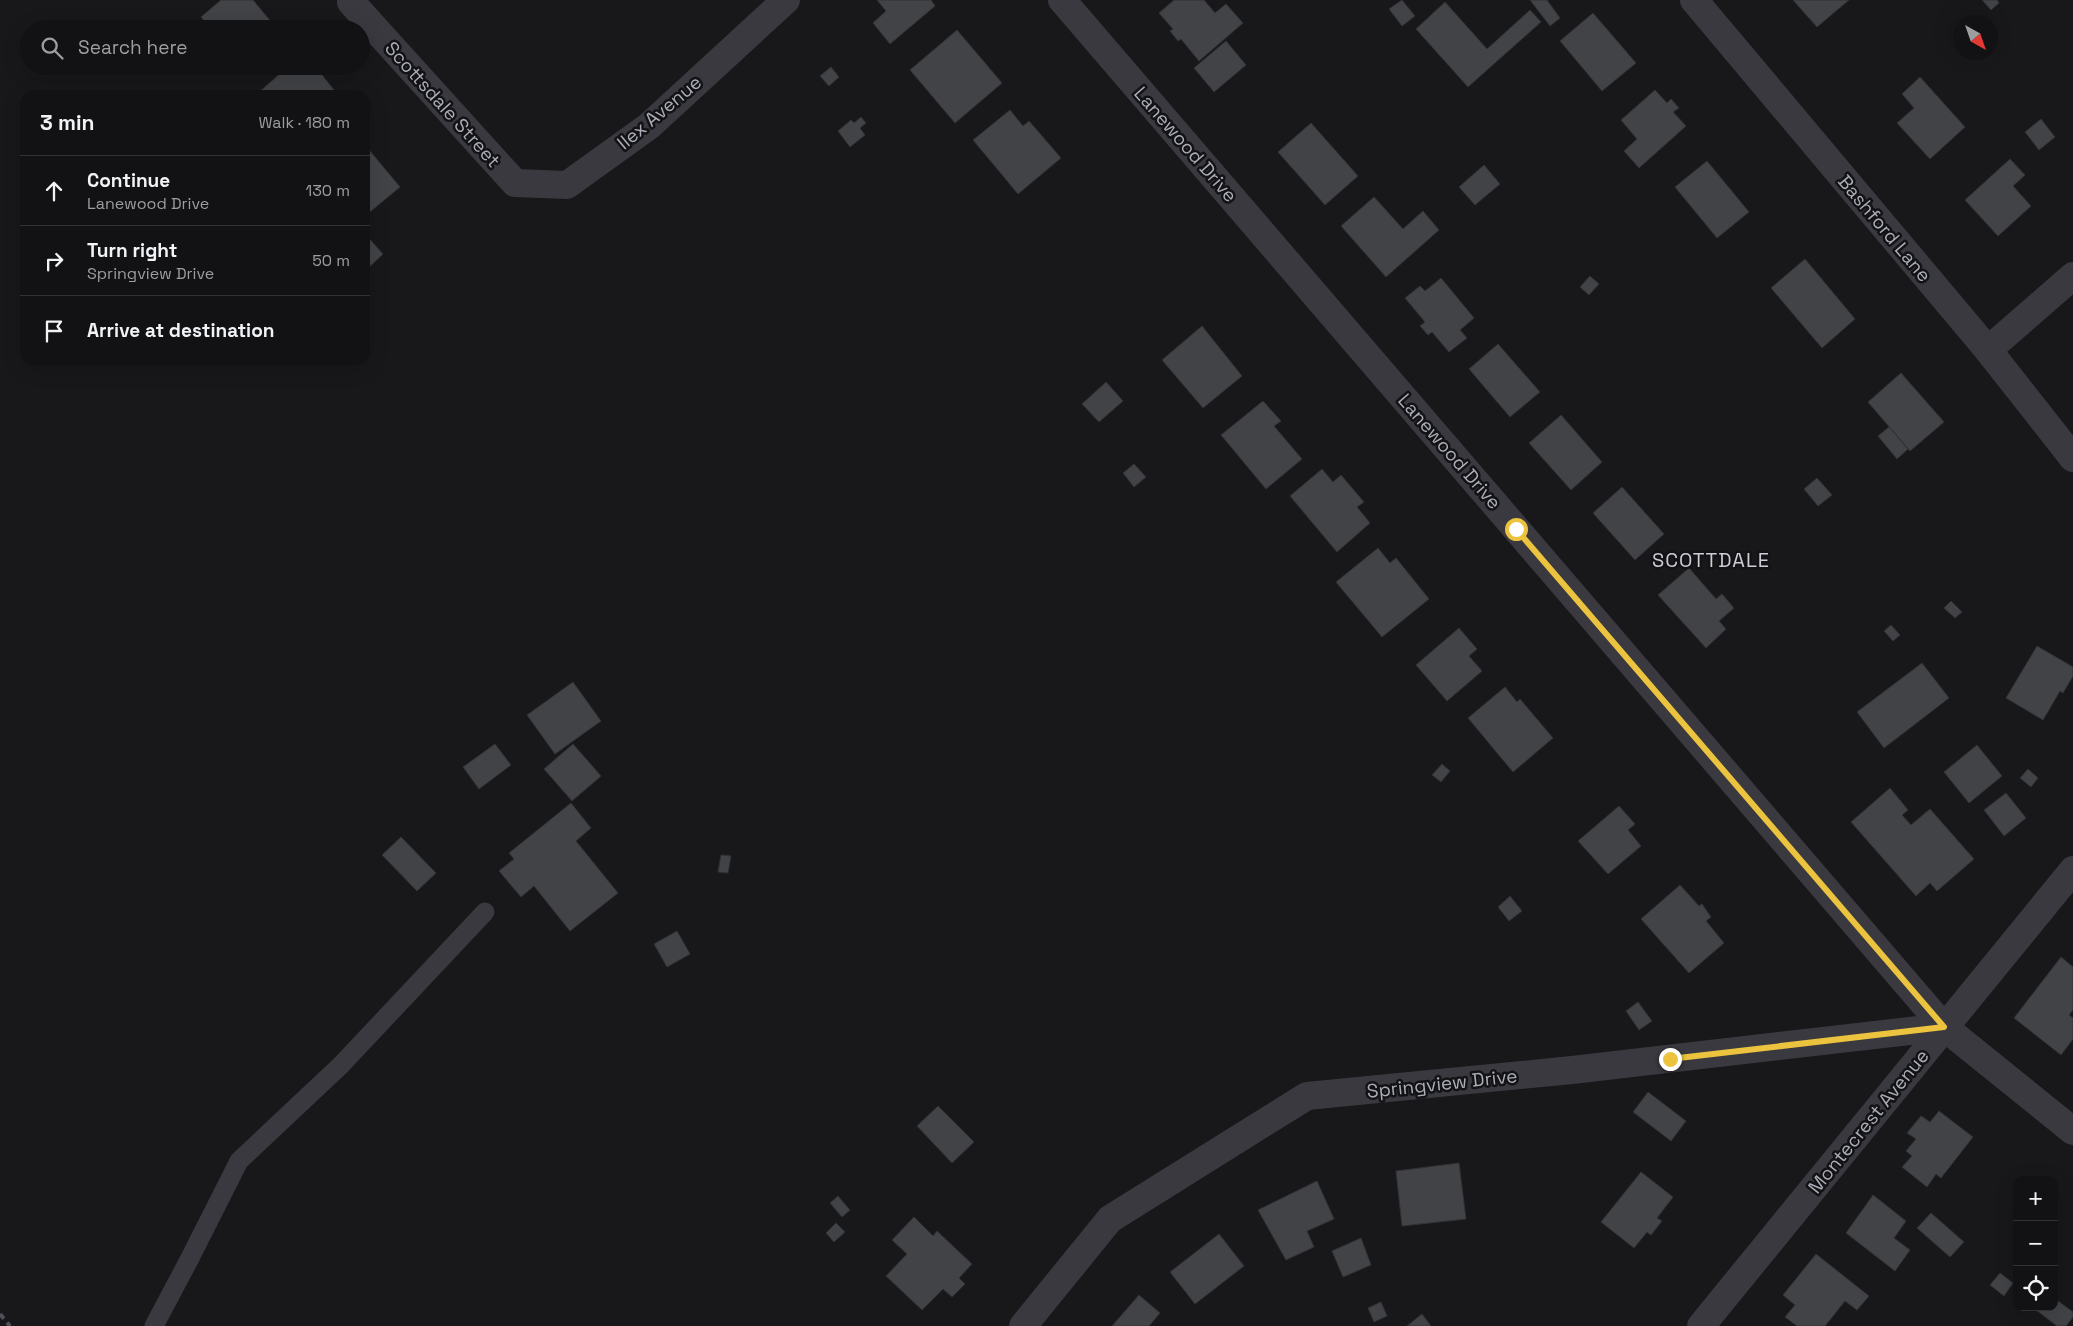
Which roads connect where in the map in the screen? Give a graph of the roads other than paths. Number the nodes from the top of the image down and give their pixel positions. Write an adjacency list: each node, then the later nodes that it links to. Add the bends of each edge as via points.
1 (786, 0): 7 (street, Ilex Avenue, via 649,126 567,185)
2 (1062, 0): 13 (street, Lanewood Drive)
3 (1694, 0): 9 (street, Bashford Lane)
4 (351, 2): 5 (street, Scottsdale Street)
5 (367, 20)
6 (370, 23): 7 (street, Scottsdale Street)
7 (515, 183)
8 (2073, 276): 9 (street)
9 (1988, 350): 10 (street, Bashford Lane)
10 (2073, 458)
11 (2073, 870): 13 (street, Montecrest Avenue)
12 (486, 912): 15 (lane, via 340,1065 239,1160)
13 (1944, 1027): 14 (street, Lanewood Drive); 16 (street, Springview Drive, via 1572,1070 1307,1096 1110,1219); 17 (street, Montecrest Avenue)
14 (2073, 1131)
15 (154, 1326)
16 (1023, 1326)
17 (1701, 1326)

